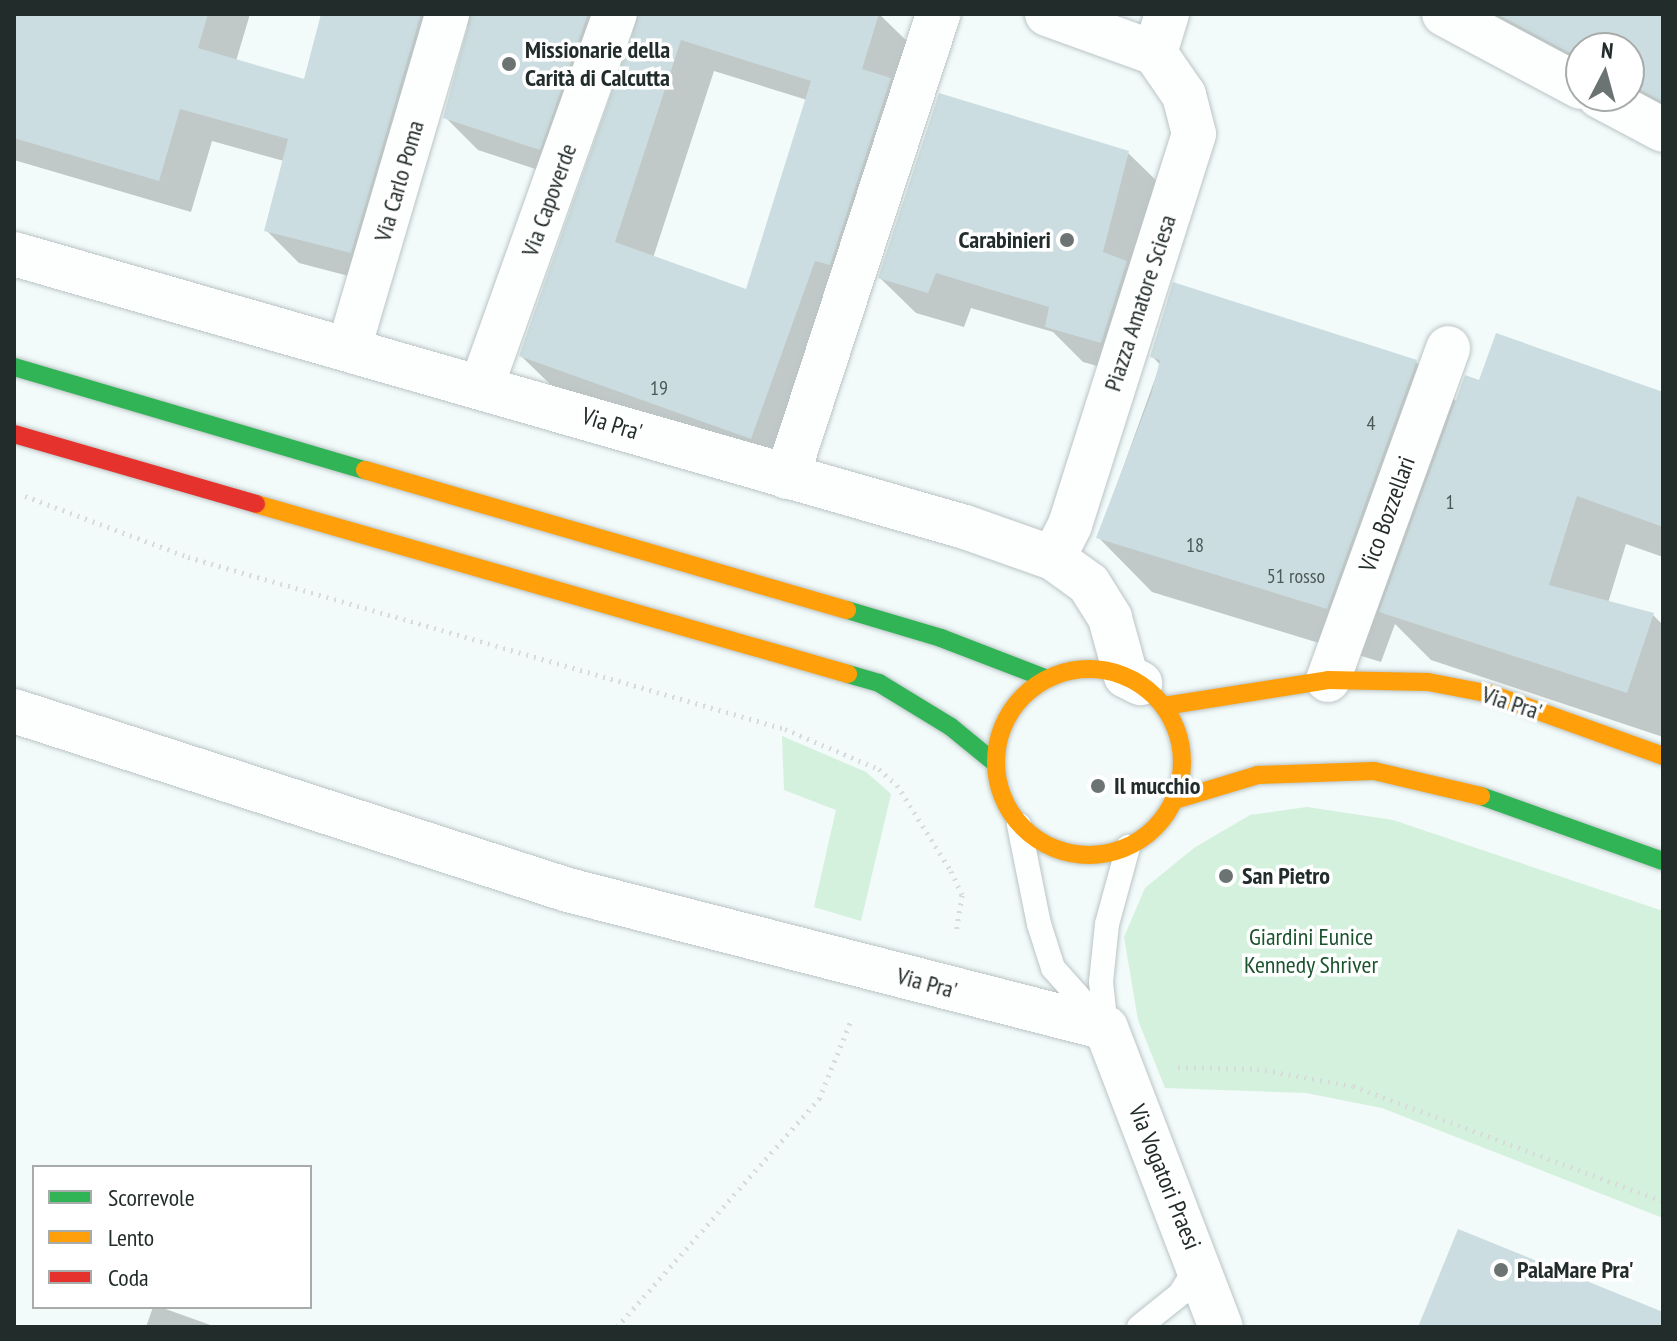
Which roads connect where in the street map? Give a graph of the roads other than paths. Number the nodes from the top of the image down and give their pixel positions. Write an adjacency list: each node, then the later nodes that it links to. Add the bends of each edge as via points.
1 (447, 14): 11 (street, Via Carlo Poma)
2 (615, 14): 14 (street, Via Capoverde)
3 (1047, 14): 6 (street, Piazza Amatore Sciesa)
4 (1444, 14): 7 (street)
5 (936, 21): 16 (street)
6 (1161, 33): 17 (street, Piazza Amatore Sciesa, via 1194,134 1070,525)
7 (1565, 78)
8 (1629, 112): 9 (street)
9 (1663, 130)
10 (14, 254): 11 (street, Via Pra')
11 (349, 348): 14 (street, Via Pra')
12 (1448, 348): 19 (street, Vico Bozzellari)
13 (14, 367): 18 (main road, via 941,638)
14 (482, 385): 16 (street, Via Pra')
15 (14, 434): 23 (main road, via 879,683 951,727)
16 (787, 477): 17 (street, Via Pra', via 965,527)
17 (1053, 558): 20 (street, Via Pra', via 1089,584 1110,618 1126,676)
18 (1045, 678): 20 (main road, via 1094,668); 23 (main road, via 1008,713)
19 (1328, 680): 20 (main road, Via Pra'); 22 (main road, Via Pra', via 1428,682 1491,694)
20 (1152, 694): 24 (main road, via 1182,751)
21 (14, 711): 28 (street, Via Pra', via 568,890)
22 (1663, 756)
23 (995, 763): 25 (main road, via 1006,807)
24 (1175, 800): 26 (main road, via 1156,827); 27 (main road, via 1258,775 1374,771 1452,785)
25 (1019, 825): 26 (main road, via 1070,854 1106,854); 28 (lane, via 1053,968)
26 (1128, 847): 28 (lane, via 1107,924 1101,982)
27 (1663, 861)
28 (1106, 1028): 29 (street, Via Vogatori Praesi)
29 (1199, 1263): 30 (lane, via 1180,1294); 31 (street, Via Vogatori Praesi)
30 (1139, 1327)
31 (1221, 1327)

